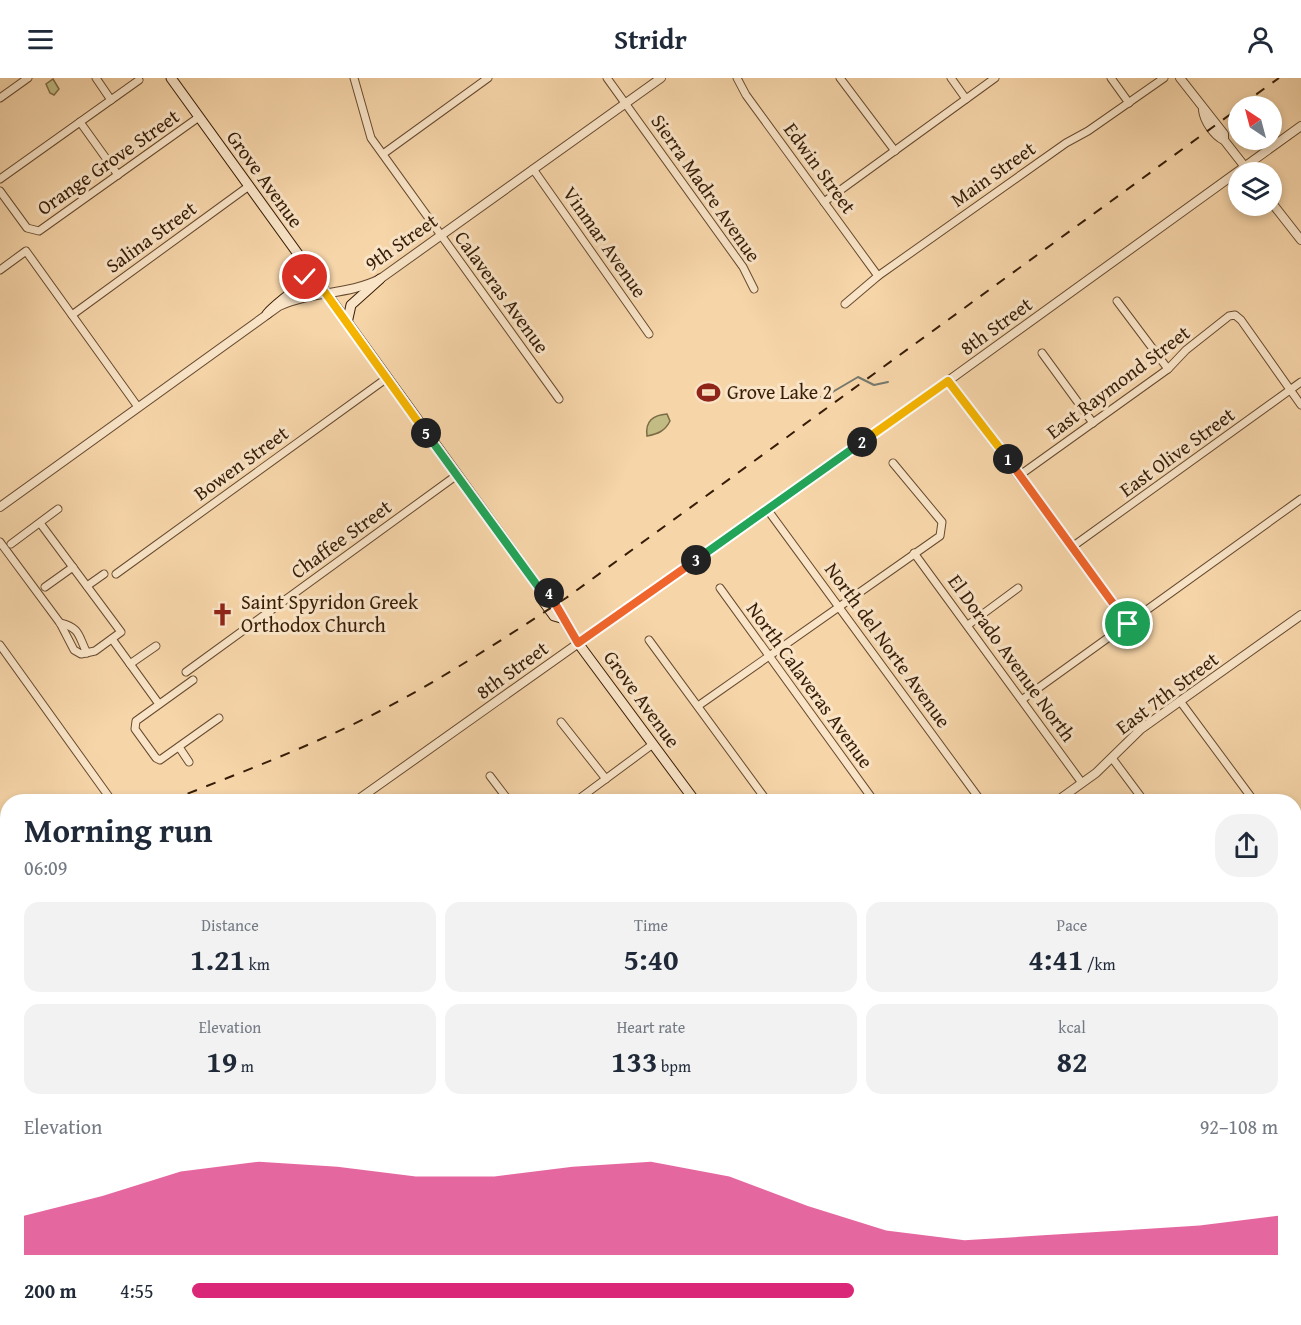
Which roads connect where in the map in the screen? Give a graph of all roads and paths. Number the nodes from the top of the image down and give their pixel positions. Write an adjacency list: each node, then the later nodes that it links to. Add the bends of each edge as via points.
1 (28, 78): 16 (street)
2 (96, 78): 18 (street)
3 (171, 78): 21 (main road, Grove Avenue)
4 (354, 78): 25 (street, Calaveras Avenue, via 371,138)
5 (488, 78): 25 (street)
6 (607, 78): 19 (street, Sierra Madre Avenue)
7 (661, 78): 19 (street, 9th Street)
8 (737, 78): 34 (street, Edwin Street)
9 (840, 78): 24 (street)
10 (951, 78): 17 (street)
11 (995, 78): 17 (street)
12 (1111, 78): 20 (street)
13 (1164, 78): 20 (street, Main Street)
14 (1180, 78): 26 (street, via 1211,128)
15 (139, 80): 18 (street)
16 (0, 98)
17 (966, 99): 24 (street)
18 (111, 100): 22 (street)
19 (625, 103): 28 (street, 9th Street); 42 (street, Sierra Madre Avenue, via 743,267)
20 (1129, 103): 40 (street, Main Street)
21 (199, 117): 29 (street, Orange Grove Street); 32 (main road, Grove Avenue)
22 (80, 122): 29 (street); 30 (street)
23 (1301, 126): 27 (street, 8th Street)
24 (895, 151): 34 (street)
25 (383, 154): 36 (street, Calaveras Avenue)
26 (1241, 162)
27 (1257, 162)
28 (533, 170): 36 (street, 9th Street); 49 (street, Vinmar Avenue)
29 (118, 175): 33 (street, Orange Grove Street, via 34,232)
30 (0, 179)
31 (1228, 183): 53 (street, 8th Street)
32 (249, 186): 38 (main road, Grove Avenue); 46 (street, Salina Street)
33 (0, 191)
34 (824, 202): 40 (street, Edwin Street)
35 (1282, 216): 37 (street)
36 (441, 236): 41 (street, 9th Street); 56 (street, Calaveras Avenue)
37 (1301, 240)
38 (306, 266): 43 (main road, Grove Avenue); 47 (main road, via 299,286)
39 (0, 270): 46 (street, via 26,251)
40 (878, 276): 45 (street, Main Street)
41 (380, 279): 43 (street, 9th Street, via 361,289); 48 (main road, via 351,305)
42 (754, 289)
43 (327, 295): 47 (street, 9th Street, via 296,299); 48 (main road, Grove Avenue)
44 (1117, 301): 51 (street)
45 (845, 304)
46 (72, 315): 58 (street)
47 (267, 315): 58 (street, 9th Street)
48 (347, 323): 52 (main road, Grove Avenue)
49 (649, 334)
50 (1042, 353): 59 (street)
51 (1168, 369): 55 (street, East Raymond Street, via 1186,350 1235,315); 59 (street, East Raymond Street)
52 (387, 378): 61 (main road, Grove Avenue); 74 (street, Bowen Street)
53 (948, 381): 62 (street); 66 (street, 8th Street)
54 (1301, 382): 55 (street, East Olive Street)
55 (1290, 390): 57 (street); 70 (street, East Olive Street)
56 (559, 399)
57 (1301, 405)
58 (138, 406): 64 (street, 9th Street)
59 (1093, 423): 62 (street, East Raymond Street)
60 (893, 463): 71 (street, via 942,522 940,536)
61 (458, 475): 88 (main road, Grove Avenue, via 542,592 541,598); 94 (street, Chaffee Street)
62 (1020, 475): 70 (street)
63 (1301, 499): 82 (street)
64 (0, 506)
65 (58, 509): 67 (street)
66 (767, 509): 79 (street, North del Norte Avenue); 88 (street, 8th Street)
67 (40, 523): 69 (street); 72 (street)
68 (0, 542): 81 (street)
69 (11, 544)
70 (1072, 548): 82 (street)
71 (914, 553): 79 (street); 83 (street, El Dorado Avenue North)
72 (73, 567): 75 (street); 76 (street)
73 (104, 574): 76 (street)
74 (116, 574)
75 (45, 586)
76 (87, 586): 85 (street, via 122,632)
77 (720, 588): 92 (street, North Calaveras Avenue)
78 (1018, 588): 83 (street)
79 (840, 606): 92 (street); 116 (street, North del Norte Avenue)
80 (1301, 615): 97 (street, East 7th Street)
81 (60, 623): 84 (street, via 73,626); 87 (street)
82 (1128, 624): 96 (street)
83 (968, 625): 96 (street, El Dorado Avenue North)
84 (79, 639): 87 (street); 91 (street)
85 (112, 639): 91 (street); 93 (street)
86 (649, 640): 99 (street)
87 (69, 643): 91 (street, via 81,654)
88 (578, 643): 102 (main road, Grove Avenue); 110 (street, 8th Street)
89 (0, 645): 109 (street)
90 (156, 646): 93 (street)
91 (87, 653)
92 (768, 656): 99 (street); 115 (street, North Calaveras Avenue)
93 (130, 664): 98 (street)
94 (186, 672)
95 (193, 680): 98 (street)
96 (1023, 699): 108 (street, El Dorado Avenue North)
97 (1180, 701): 104 (street, East 7th Street, via 1141,729); 119 (street)
98 (159, 704): 103 (street, via 136,721 135,729 156,758 164,758)
99 (698, 706): 114 (street)
100 (219, 718): 103 (street)
101 (561, 722): 107 (street)
102 (653, 744): 107 (street); 113 (main road, Grove Avenue)
103 (179, 747): 105 (street)
104 (1112, 758): 108 (street, East 7th Street); 118 (street)
105 (189, 762)
106 (490, 776): 111 (street)
107 (606, 779): 112 (street)
108 (1082, 783): 117 (street, East 7th Street)
109 (107, 794)
110 (366, 794)
111 (504, 794)
112 (586, 794)
113 (690, 794)
114 (762, 794)
115 (869, 794)
116 (976, 794)
117 (1067, 794)
118 (1139, 794)
119 (1249, 794)

